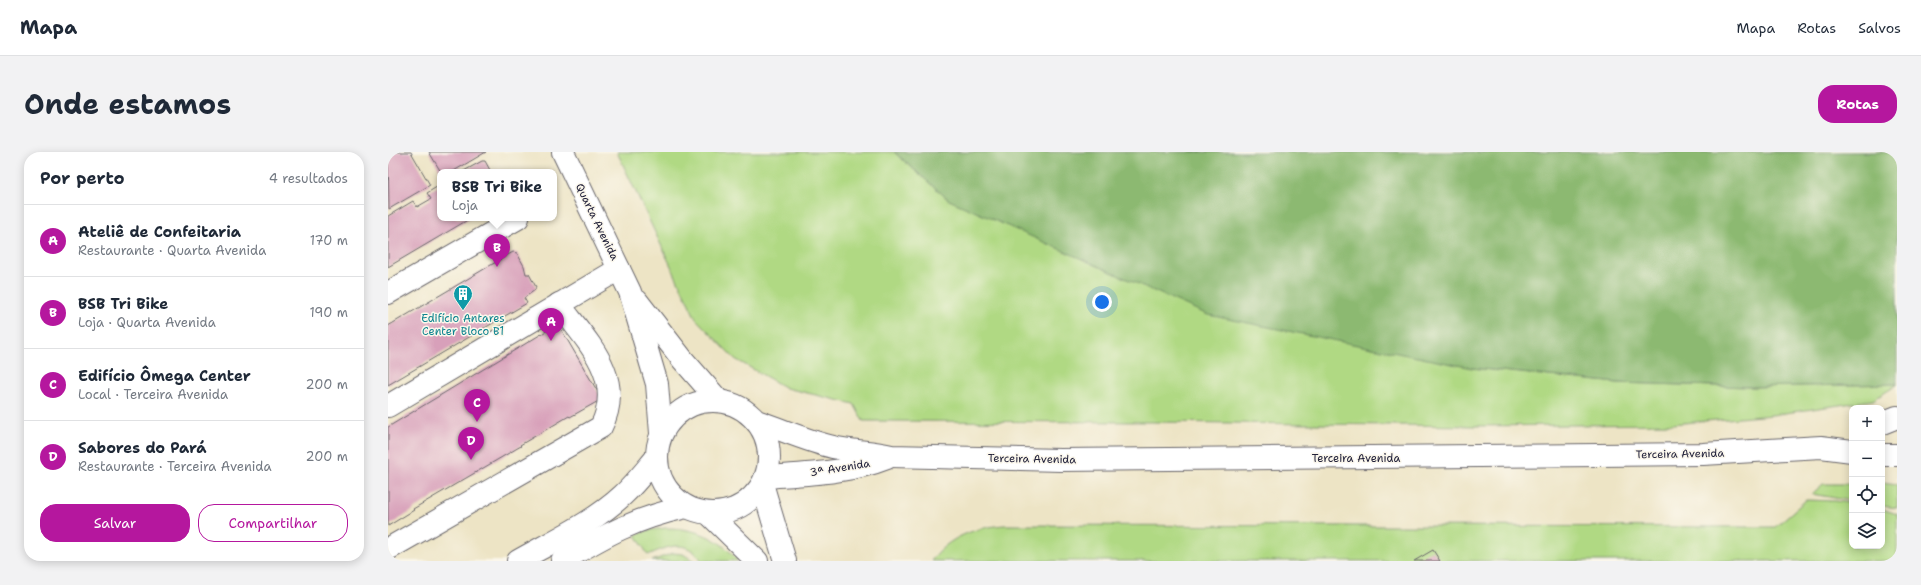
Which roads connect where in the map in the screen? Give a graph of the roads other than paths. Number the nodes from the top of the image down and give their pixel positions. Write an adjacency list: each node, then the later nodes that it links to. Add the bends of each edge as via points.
1 (563, 152): 3 (street, Quarta Avenida)
2 (513, 221): 5 (street)
3 (619, 269): 4 (street, Quarta Avenida); 6 (street)
4 (630, 292): 7 (street, Quarta Avenida); 12 (street, Quarta Avenida, via 657,384)
5 (388, 293)
6 (559, 304): 8 (street); 23 (street, via 603,365 610,386 610,399 602,427)
7 (719, 401): 10 (street, via 739,408); 12 (street, via 701,402 685,408 671,418)
8 (388, 406)
9 (1897, 417): 11 (street)
10 (756, 421): 18 (street, 3ª Avenida, via 832,447); 20 (street, via 766,438 770,457)
11 (1885, 422)
12 (661, 433): 19 (street)
13 (1849, 436): 14 (street, Terceira Avenida)
14 (1821, 447): 15 (street, Terceira Avenida); 18 (street, Terceira Avenida, via 1703,454 1458,458 1060,460)
15 (1849, 451)
16 (1885, 455): 17 (street)
17 (1897, 455)
18 (891, 456): 20 (street, 3ª Avenida, via 870,464)
19 (656, 458): 21 (street, via 658,475 666,490); 24 (street, via 623,495 581,525)
20 (765, 482): 22 (street, via 743,505 727,512); 27 (street)
21 (686, 507): 22 (street); 25 (street, via 656,514 627,525)
22 (709, 514): 26 (street)
23 (388, 549)
24 (518, 561)
25 (562, 561)
26 (757, 561)
27 (785, 561)

